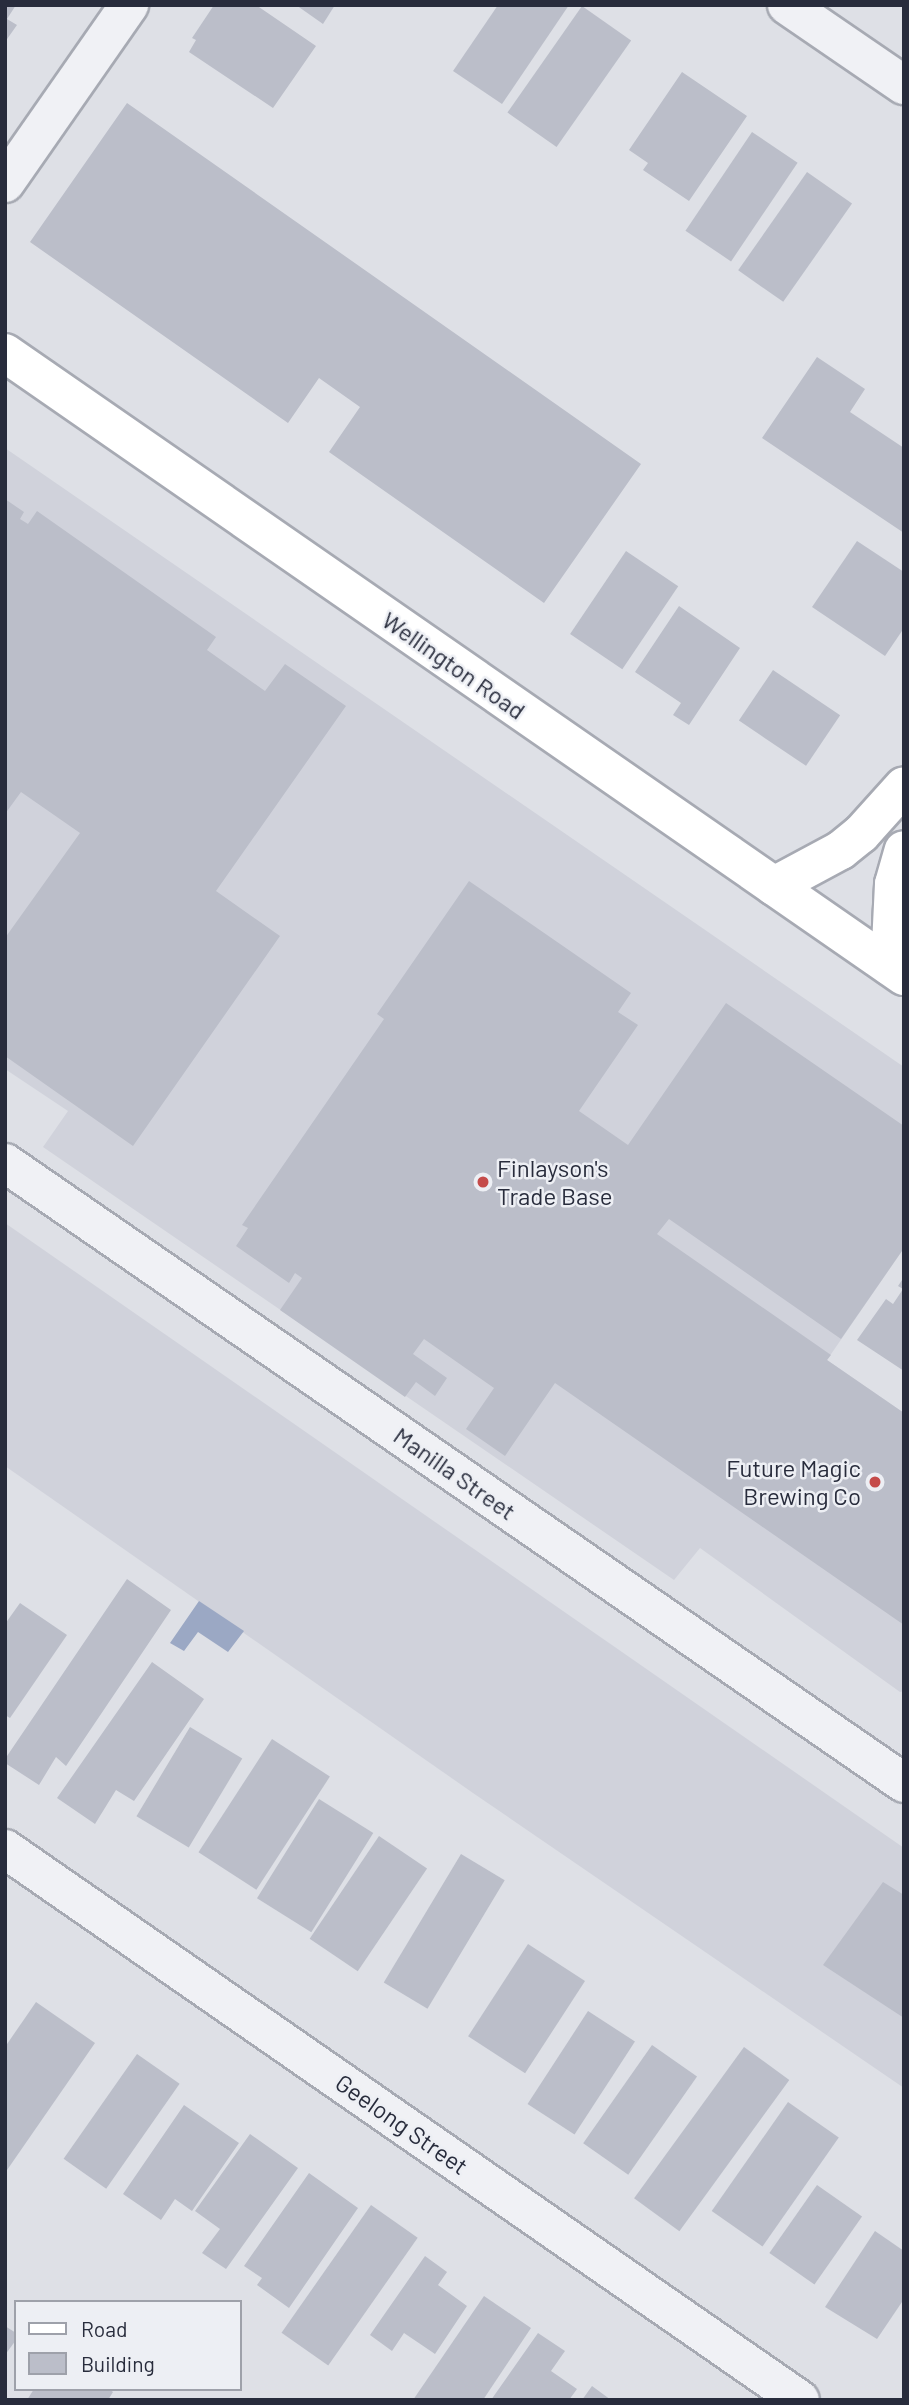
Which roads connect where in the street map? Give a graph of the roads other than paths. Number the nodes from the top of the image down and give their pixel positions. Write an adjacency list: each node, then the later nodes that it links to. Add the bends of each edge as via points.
1 (129, 5): 4 (street)
2 (787, 5): 3 (street)
3 (904, 85)
4 (5, 183)
5 (5, 353): 8 (main road, Wellington Road)
6 (904, 786): 8 (main road, via 841,850)
7 (904, 850): 9 (main road, via 894,884)
8 (774, 886): 9 (main road, Wellington Road)
9 (897, 971)
10 (5, 1163): 11 (street, Manilla Street)
11 (904, 1783)
12 (5, 1849): 13 (street, Geelong Street)
13 (800, 2400)

